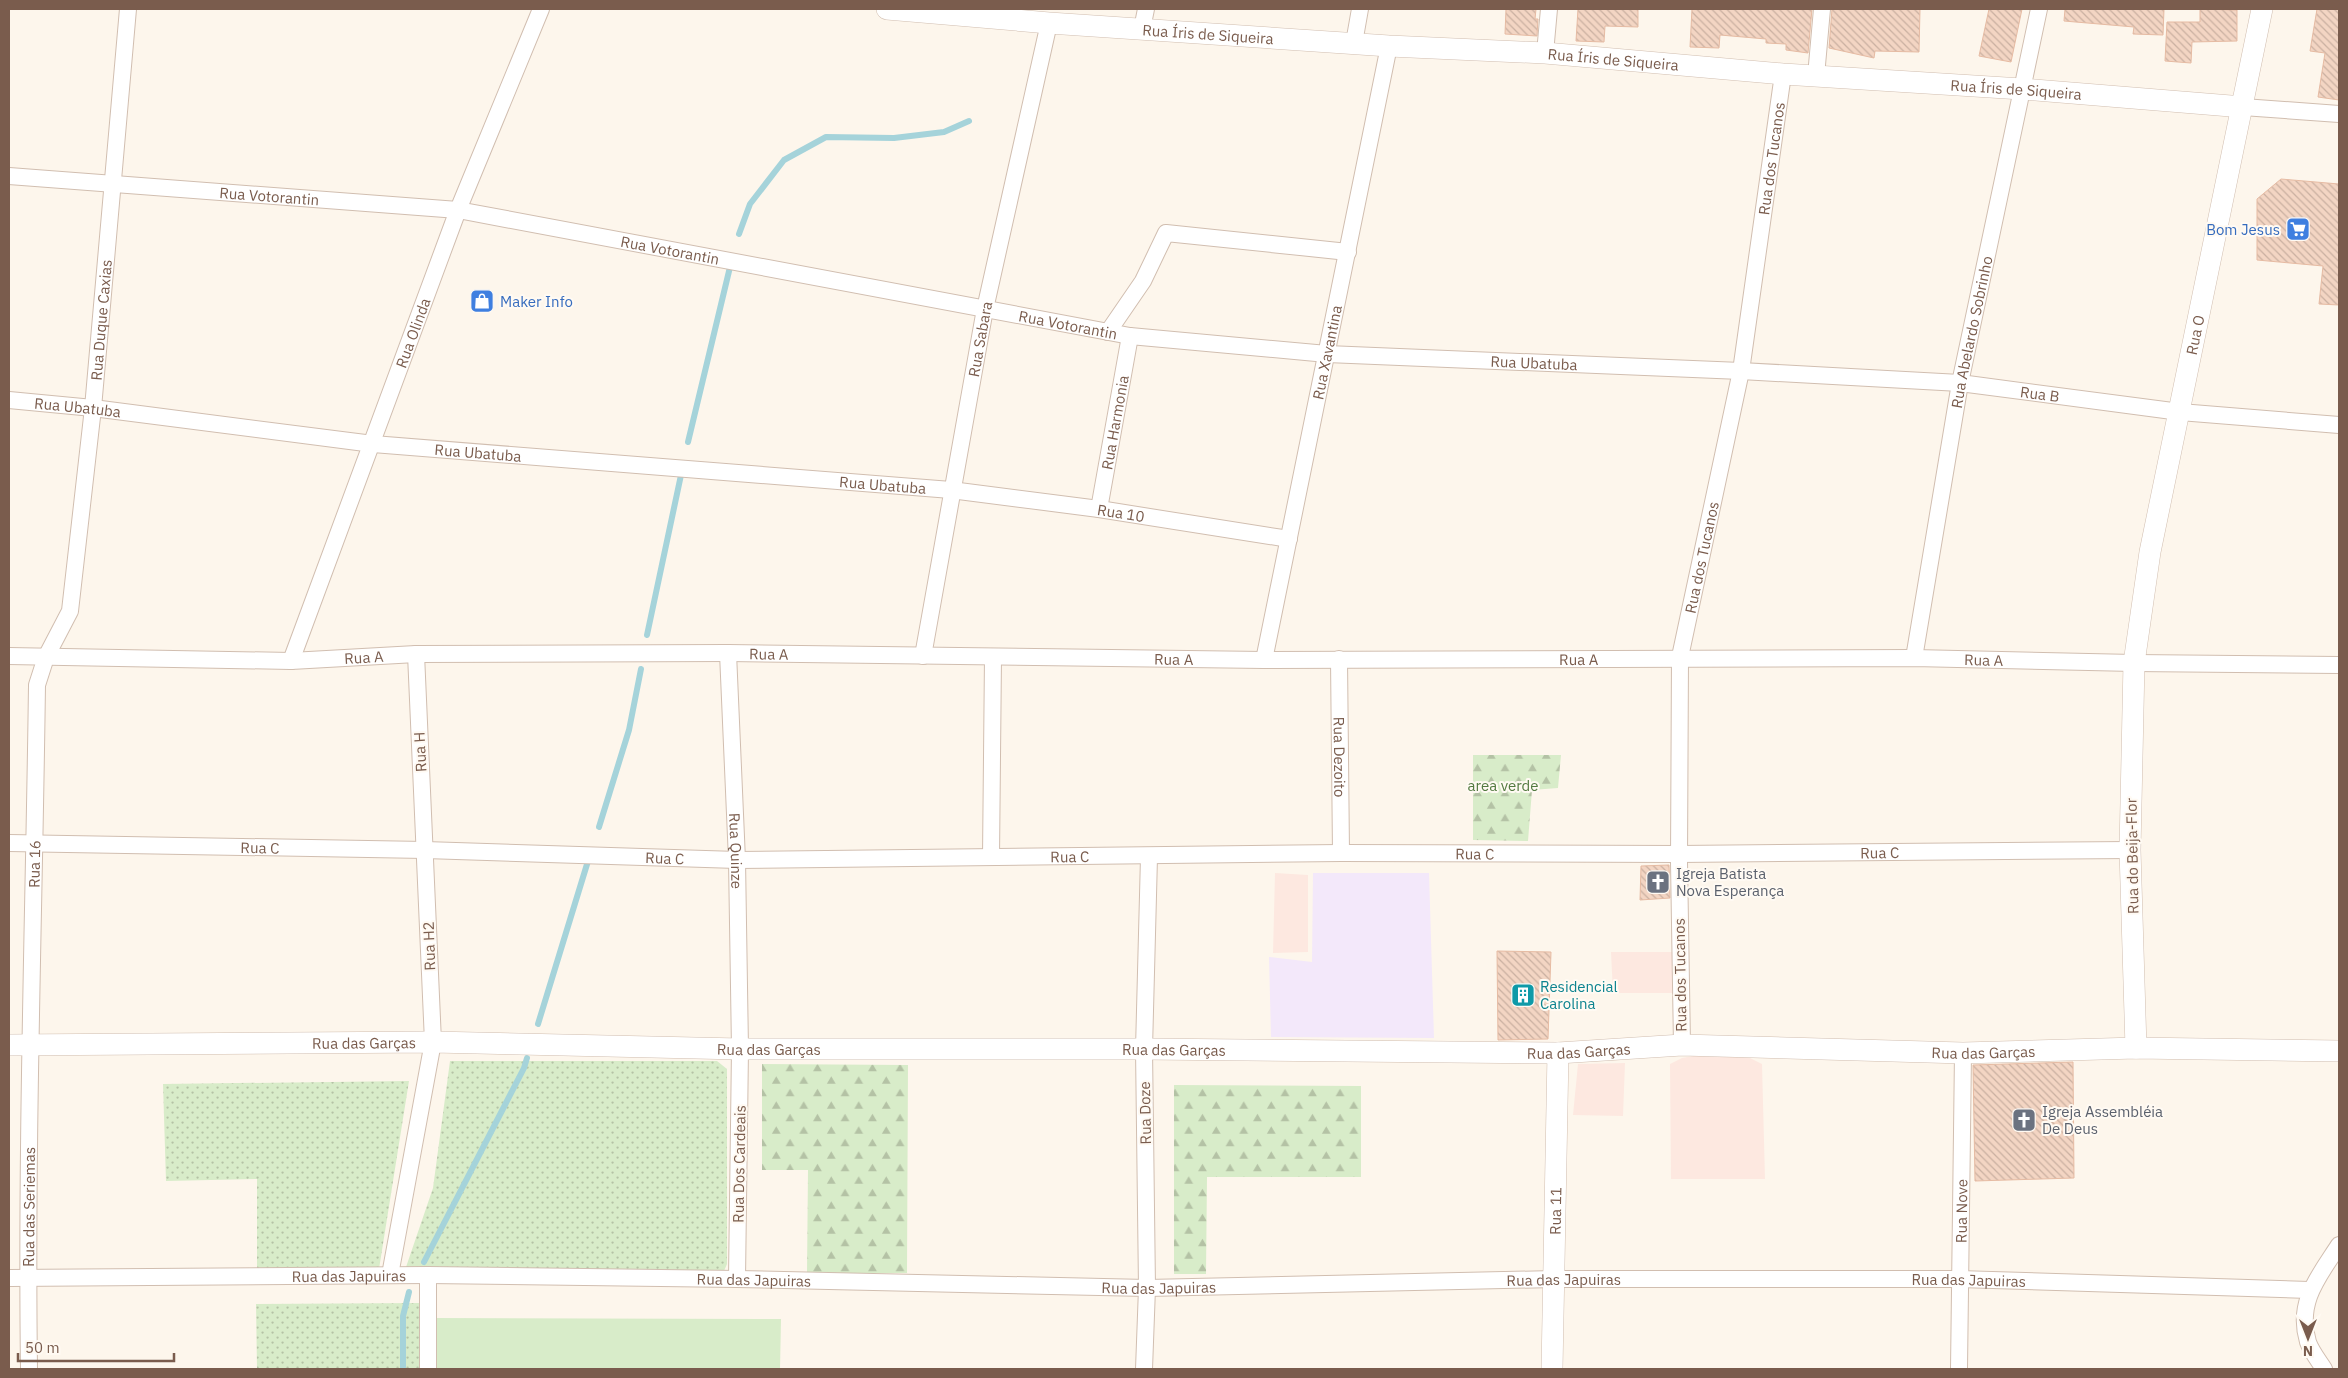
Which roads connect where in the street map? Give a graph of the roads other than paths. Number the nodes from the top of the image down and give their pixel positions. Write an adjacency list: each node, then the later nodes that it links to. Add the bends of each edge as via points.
1 (128, 9): 20 (street, Rua Duque Caxias)
2 (541, 9): 21 (street, Rua Olinda)
3 (887, 9): 10 (street, Rua Íris de Siqueira)
4 (1360, 9): 11 (street)
5 (1549, 9): 13 (street)
6 (1822, 9): 15 (street)
7 (2039, 9): 16 (street, Rua Abelardo Sobrinho)
8 (2262, 9): 17 (street, Rua O)
9 (1144, 19): 10 (street, Rua Íris de Siqueira); 11 (street, Rua Íris de Siqueira)
10 (1049, 23): 23 (street, Rua Sabara)
11 (1354, 44): 12 (street, Rua Íris de Siqueira)
12 (1389, 46): 13 (street, Rua Íris de Siqueira); 22 (street, Rua Xavantina)
13 (1545, 53): 14 (street, Rua Íris de Siqueira)
14 (1783, 74): 15 (street, Rua Íris de Siqueira); 27 (street, Rua dos Tucanos)
15 (1816, 76): 16 (street, Rua Íris de Siqueira)
16 (2022, 89): 17 (street, Rua Íris de Siqueira); 28 (street, Rua Abelardo Sobrinho)
17 (2243, 107): 18 (street, Rua Íris de Siqueira); 31 (street, Rua O)
18 (2339, 114)
19 (9, 176): 20 (street, Rua Votorantin)
20 (114, 183): 21 (street, Rua Votorantin); 30 (street, Rua Duque Caxias)
21 (458, 210): 23 (street, Rua Votorantin); 33 (street, Rua Olinda)
22 (1348, 252): 24 (street, via 1166,233 1143,281); 26 (street, Rua Xavantina)
23 (985, 309): 24 (street, Rua Votorantin); 34 (street, Rua Sabara)
24 (1108, 332): 25 (street, Rua Votorantin)
25 (1130, 336): 26 (street, Rua Votorantin); 35 (street, Rua Harmonia)
26 (1327, 354): 27 (street, Rua Ubatuba); 36 (street, Rua Xavantina)
27 (1741, 371): 28 (street, Rua B); 43 (street, Rua dos Tucanos)
28 (1960, 383): 31 (street, Rua B); 44 (street, Rua Abelardo Sobrinho)
29 (9, 400): 30 (street, Rua Ubatuba)
30 (93, 408): 33 (street, Rua Ubatuba); 41 (street, Rua Duque Caxias, via 70,611)
31 (2180, 412): 32 (street, Rua B); 48 (street, Rua O, via 2150,552)
32 (2339, 425)
33 (373, 444): 34 (street, Rua Ubatuba); 47 (street, Rua Olinda)
34 (951, 490): 35 (street, Rua 10); 40 (street, Rua Sabara)
35 (1099, 509): 36 (street, Rua 10)
36 (1289, 539): 46 (street, Rua Xavantina)
37 (728, 653): 38 (street, Rua A); 40 (street, Rua A); 59 (street, Rua Quinze)
38 (416, 654): 47 (street, Rua A); 53 (street, Rua H)
39 (9, 656): 41 (street, Rua A)
40 (923, 656): 42 (street, Rua A)
41 (46, 657): 47 (street, Rua A); 50 (street, Rua Duque Caxias)
42 (993, 657): 46 (street, Rua A); 58 (street)
43 (1680, 657): 44 (street, Rua A); 45 (street, Rua A); 56 (street, Rua dos Tucanos)
44 (1914, 658): 48 (street, Rua A)
45 (1338, 659): 46 (street, Rua A); 55 (street, Rua Dezoito)
46 (1264, 660)
47 (291, 661)
48 (2134, 664): 49 (street, Rua A); 54 (street, Rua do Beija-Flor)
49 (2339, 665)
50 (37, 684): 52 (street, Rua 16)
51 (9, 843): 52 (street, Rua C)
52 (35, 843): 53 (street, Rua C); 62 (street, Rua 16)
53 (425, 850): 59 (street, Rua C); 60 (street, Rua H2)
54 (2130, 850): 56 (street, Rua C); 64 (street, Rua do Beija-Flor)
55 (1341, 853): 56 (street, Rua C); 57 (street, Rua C)
56 (1679, 854): 63 (street, Rua dos Tucanos)
57 (1150, 856): 58 (street, Rua C); 66 (street, Rua Doze)
58 (991, 857): 59 (street, Rua C)
59 (737, 860): 65 (street, Rua Quinze)
60 (433, 1042): 62 (street, Rua das Garças); 65 (street, Rua das Garças); 71 (street, Rua H2)
61 (9, 1045): 62 (street, Rua das Garças)
62 (31, 1045): 74 (street, Rua das Seriemas)
63 (1682, 1045): 68 (street, Rua das Garças); 69 (street, Rua das Garças)
64 (2136, 1048): 67 (street, Rua das Garças); 69 (street, Rua das Garças)
65 (740, 1049): 66 (street, Rua das Garças); 75 (street, Rua Dos Cardeais)
66 (1144, 1049): 68 (street, Rua das Garças); 78 (street, Rua Doze)
67 (2339, 1050)
68 (1558, 1053): 76 (street, Rua 11)
69 (1963, 1053): 77 (street, Rua Nove)
70 (2339, 1245): 79 (street)
71 (390, 1275): 72 (street, Rua das Japuiras); 74 (street, Rua das Japuiras)
72 (428, 1275): 75 (street, Rua das Japuiras); 81 (street)
73 (9, 1278): 74 (street, Rua das Japuiras)
74 (28, 1278): 80 (street, Rua das Seriemas)
75 (737, 1279): 78 (street, Rua das Japuiras)
76 (1554, 1279): 77 (street, Rua das Japuiras); 78 (street, Rua das Japuiras); 83 (street, Rua 11)
77 (1959, 1279): 79 (street, Rua das Japuiras); 84 (street, Rua Nove)
78 (1147, 1288): 82 (street, Rua Doze)
79 (2309, 1290): 85 (street, via 2305,1321 2308,1344)
80 (30, 1369)
81 (428, 1369)
82 (1144, 1369)
83 (1552, 1369)
84 (1959, 1369)
85 (2324, 1369)

